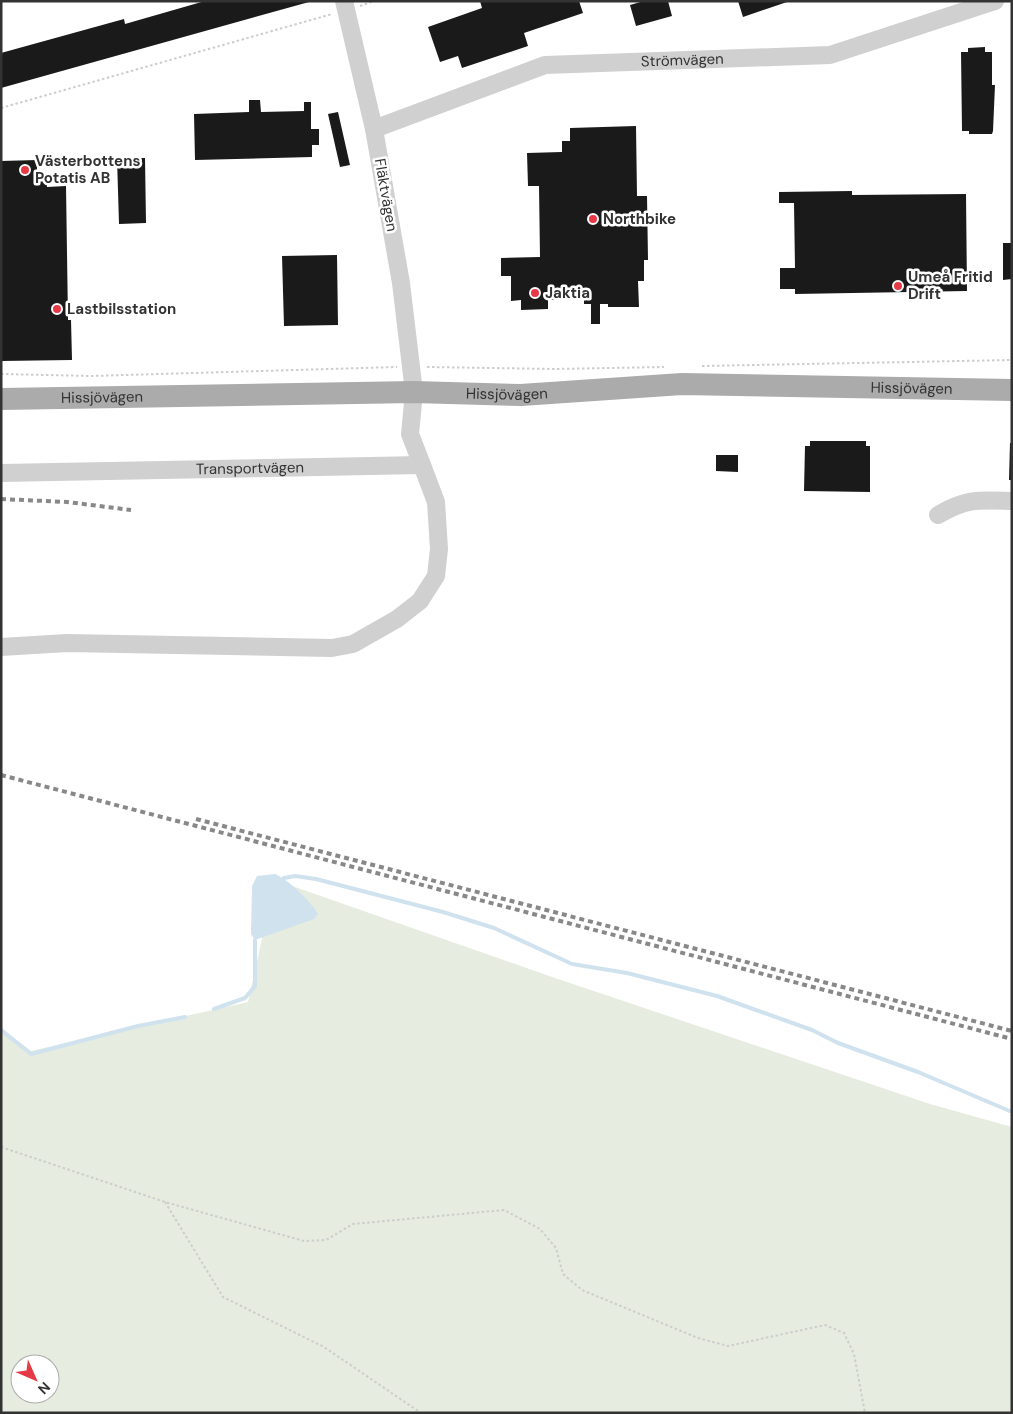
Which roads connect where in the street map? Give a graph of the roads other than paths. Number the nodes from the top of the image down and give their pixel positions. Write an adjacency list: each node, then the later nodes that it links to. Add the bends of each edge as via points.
1 (995, 1): 3 (street, Strömvägen, via 830,55 545,65)
2 (349, 5): 3 (street, Fläktvägen)
3 (374, 129): 5 (street, Fläktvägen, via 401,283)
4 (1012, 390): 5 (main road, Hissjövägen, via 682,384 520,395)
5 (414, 392): 6 (main road, Hissjövägen); 7 (street, via 410,434)
6 (1, 399)
7 (422, 465): 8 (street, Transportvägen); 11 (street, via 436,502 439,549 436,576 420,601 376,633 353,644 332,648 76,643)
8 (1, 473)
9 (1012, 501): 10 (street, via 971,500)
10 (938, 515)
11 (1, 647)

